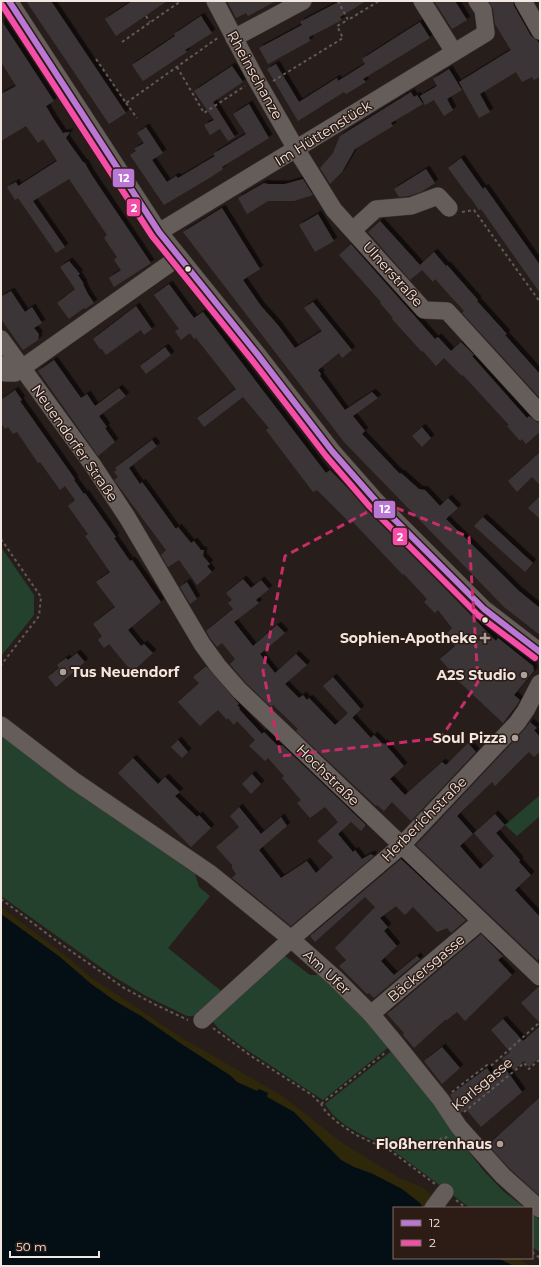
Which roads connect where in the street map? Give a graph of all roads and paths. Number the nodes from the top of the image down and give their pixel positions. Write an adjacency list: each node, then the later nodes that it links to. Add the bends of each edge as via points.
1 (9, 1): 25 (street)
2 (181, 1): 12 (path)
3 (215, 1): 14 (street, Rheinschanze)
4 (303, 1): 14 (street)
5 (338, 1): 11 (path)
6 (379, 1): 11 (path)
7 (422, 1): 16 (street)
8 (477, 1): 16 (street, Im Hüttenstück, via 482,10 486,32)
9 (523, 1): 13 (street)
10 (146, 16): 12 (path)
11 (348, 20): 19 (path, via 337,26 343,38)
12 (150, 22): 15 (path)
13 (540, 31)
14 (232, 34): 18 (path); 19 (street, Rheinschanze)
15 (122, 42)
16 (454, 52): 22 (street, Im Hüttenstück)
17 (96, 59): 20 (path)
18 (177, 67): 19 (path, via 204,113); 20 (path)
19 (258, 83): 22 (street, Rheinschanze)
20 (126, 103): 21 (path)
21 (137, 118)
22 (296, 150): 24 (street, Ulnerstraße, via 334,210); 25 (street, Im Hüttenstück)
23 (449, 208): 24 (street, via 438,196 411,206 376,209); 27 (path, via 455,214 474,210)
24 (353, 230): 30 (street, Ulnerstraße, via 424,310 446,311)
25 (159, 232): 26 (street)
26 (180, 257): 29 (street); 33 (street, via 332,451 376,501 484,609)
27 (540, 302)
28 (1, 338): 29 (street, Neuendorfer Straße)
29 (12, 369): 32 (street, Neuendorfer Straße, via 92,464)
30 (540, 413)
31 (1, 539): 34 (path, via 41,597 39,616)
32 (146, 548): 37 (street, Hochstraße, via 202,644 218,666 239,690)
33 (540, 652)
34 (1, 665)
35 (540, 683): 37 (street, Herberichstraße, via 517,723)
36 (1, 724): 40 (street, Am Ufer, via 73,780 211,874)
37 (402, 845): 39 (street, Hochstraße); 40 (street, Herberichstraße)
38 (1, 900): 43 (path, via 124,988 188,1020)
39 (481, 921): 41 (street, Hochstraße); 42 (street, Bäckersgasse)
40 (291, 939): 42 (street, Am Ufer); 43 (street, Herberichstraße)
41 (540, 977)
42 (371, 1014): 45 (street, Am Ufer)
43 (202, 1020): 48 (path, via 251,1056 312,1095)
44 (540, 1022): 47 (path, via 492,1064 487,1065)
45 (396, 1044): 47 (street, Am Ufer); 48 (path)
46 (540, 1059): 49 (path, Karlsgasse, via 529,1069 524,1063)
47 (441, 1100): 49 (street, Am Ufer)
48 (321, 1104): 50 (path, via 337,1122 356,1135 391,1152)
49 (454, 1120): 51 (street, Am Ufer, via 503,1176)
50 (445, 1192): 52 (street); 53 (path)
51 (538, 1204)
52 (434, 1207)
53 (465, 1207)

